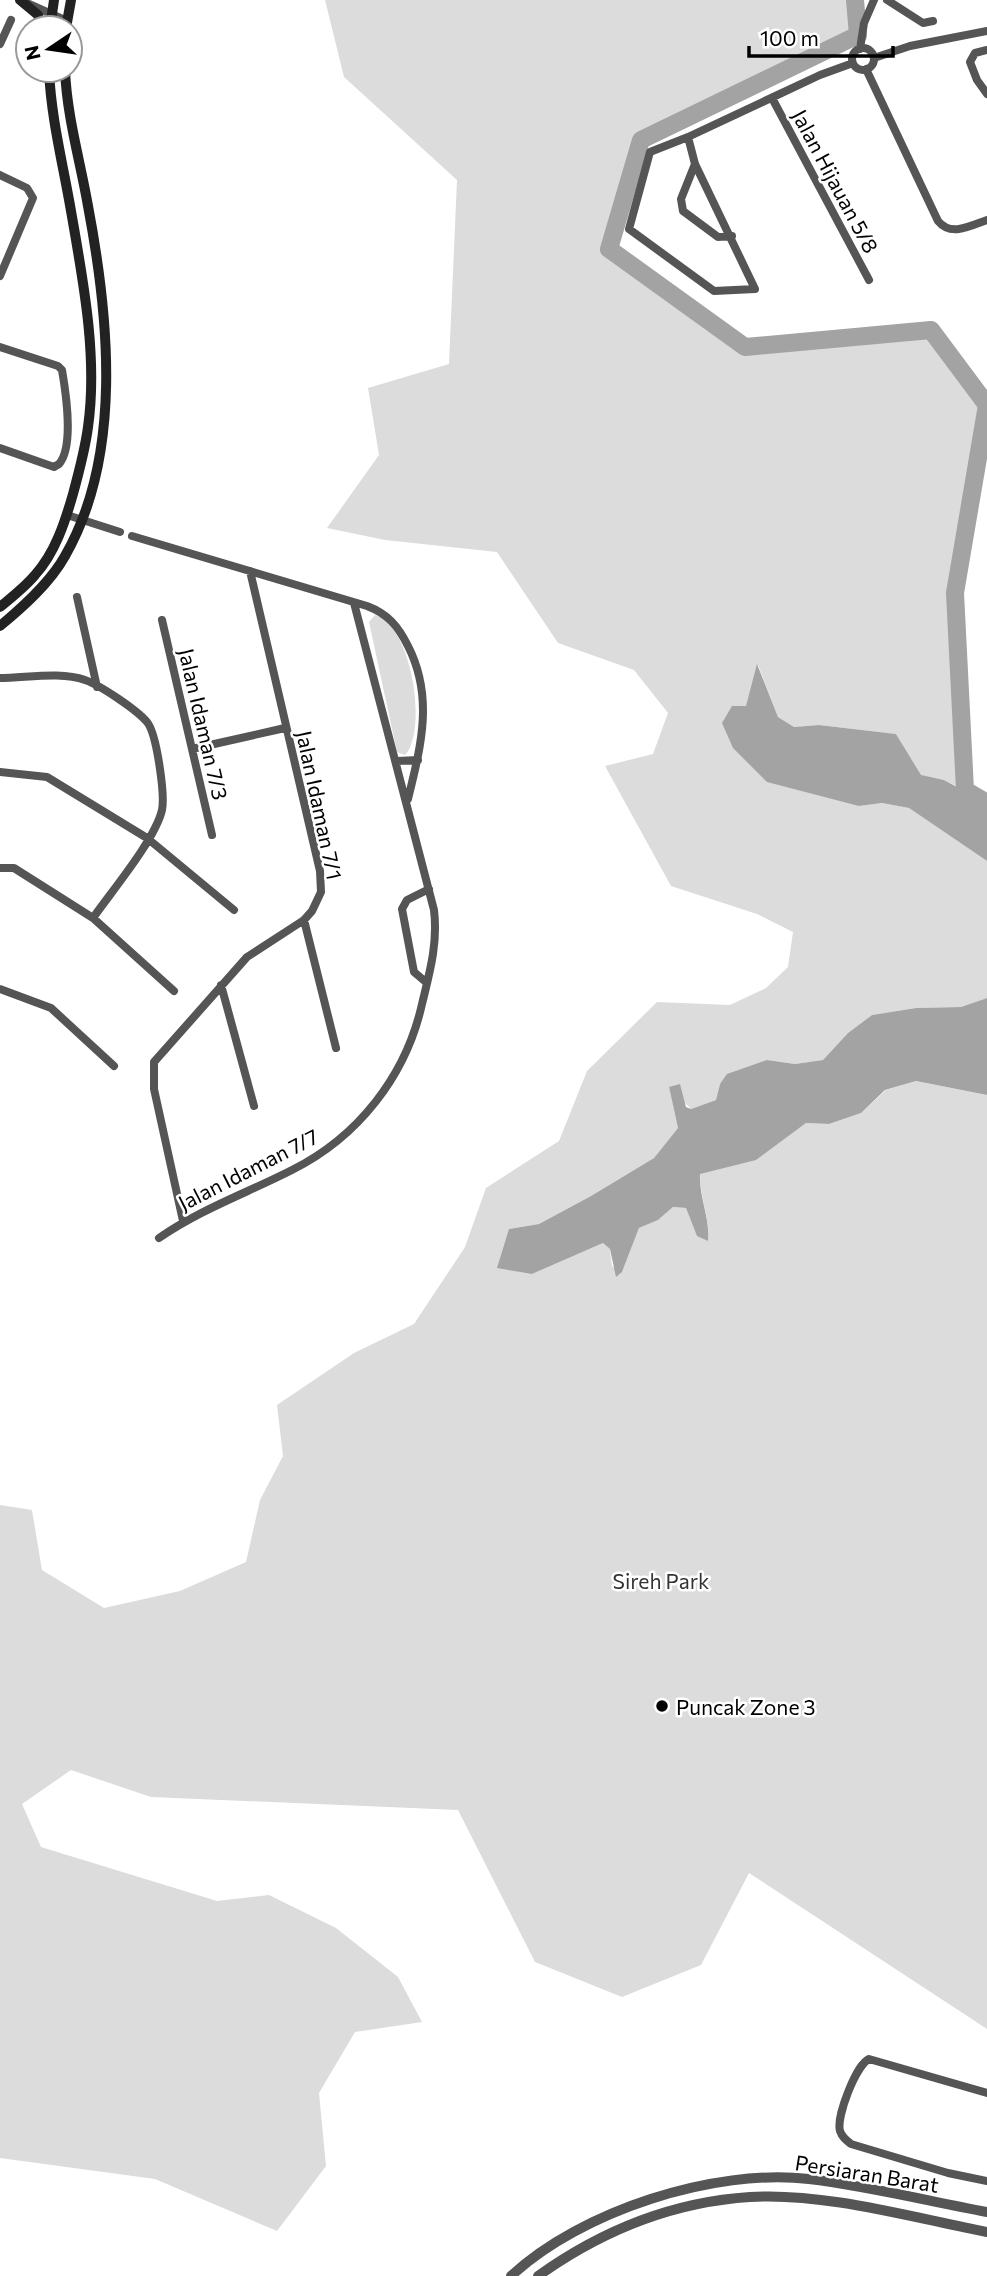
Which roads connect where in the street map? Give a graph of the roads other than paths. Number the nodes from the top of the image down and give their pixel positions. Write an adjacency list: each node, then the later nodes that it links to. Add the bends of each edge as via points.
1 (21, 0): 5 (main road); 6 (street)
2 (54, 0): 6 (main road)
3 (874, 0): 11 (street)
4 (887, 0): 8 (street, via 923,23)
5 (36, 14)
6 (51, 14)
7 (11, 20): 10 (street)
8 (933, 21)
9 (987, 31): 13 (street, via 909,46)
10 (0, 44)
11 (860, 49): 13 (street, via 868,49); 14 (street)
12 (987, 50): 19 (street, via 975,53 970,62)
13 (874, 58): 15 (street)
14 (853, 63): 15 (street); 20 (street)
15 (866, 69): 25 (street, via 937,221 952,230)
16 (44, 84): 21 (main road)
17 (49, 84): 21 (main road)
18 (66, 84): 32 (main road, via 89,208 106,370 100,464)
19 (987, 93)
20 (772, 98): 22 (street); 28 (street, Jalan Hijauan 5/8)
21 (50, 108): 31 (main road, via 71,213 91,373 89,425)
22 (688, 137): 23 (street); 26 (street, via 650,152 629,229 714,291 755,289)
23 (695, 164): 26 (street); 26 (street, via 681,199 682,211 718,237)
24 (0, 175): 27 (street, via 31,192 33,203)
25 (987, 220)
26 (732, 236)
27 (0, 276)
28 (869, 280)
29 (0, 346): 30 (street, via 62,370 67,414 65,453 54,467)
30 (0, 449)
31 (67, 516): 32 (street); 38 (main road, via 52,551 35,575)
32 (83, 520): 33 (street); 40 (main road, via 48,579)
33 (120, 532)
34 (132, 536): 35 (street, Jalan Idaman 7/7)
35 (250, 570): 37 (street, Jalan Idaman 7/7); 43 (street, Jalan Idaman 7/1)
36 (77, 597): 42 (street)
37 (354, 603): 45 (street, Jalan Idaman 7/7, via 389,617 413,655 425,701); 46 (street, Jalan Idaman 7/7)
38 (0, 607)
39 (162, 620): 44 (street, Jalan Idaman 7/3)
40 (0, 626)
41 (0, 678): 42 (street, via 72,677)
42 (97, 687): 50 (street, via 150,727 163,803)
43 (285, 728): 44 (street); 55 (street, Jalan Idaman 7/1, via 322,885 317,904)
44 (192, 749): 49 (street, Jalan Idaman 7/3)
45 (418, 760): 46 (street); 48 (street, Jalan Idaman 7/7)
46 (397, 761): 48 (street, Jalan Idaman 7/7)
47 (0, 772): 50 (street, via 47,777)
48 (407, 802): 52 (street, Jalan Idaman 7/7)
49 (212, 835)
50 (148, 838): 53 (street); 54 (street)
51 (0, 868): 54 (street, via 14,869)
52 (429, 889): 56 (street, Jalan Idaman 7/7, via 436,930); 56 (street, via 407,900 402,909 414,972)
53 (234, 909)
54 (93, 918): 59 (street)
55 (304, 920): 57 (street, Jalan Idaman 7/1, via 255,950); 60 (street)
56 (427, 983): 63 (street, Jalan Idaman 7/7, via 404,1059 373,1106 349,1132 290,1172)
57 (221, 985): 62 (street); 63 (street, Jalan Idaman 7/1, via 154,1062 153,1082)
58 (0, 989): 61 (street, via 51,1008)
59 (174, 991)
60 (337, 1048)
61 (114, 1066)
62 (254, 1106)
63 (183, 1221): 64 (street, Jalan Idaman 7/7)
64 (159, 1238)
65 (987, 2093): 66 (street, via 869,2059 858,2069 839,2123 845,2140)
66 (987, 2181)
67 (987, 2212): 69 (street, Persiaran Barat, via 807,2179 748,2180 669,2195 625,2209 556,2243)
68 (987, 2232): 70 (street, Persiaran Barat, via 810,2199 752,2197 630,2223)
69 (511, 2276)
70 (538, 2276)

